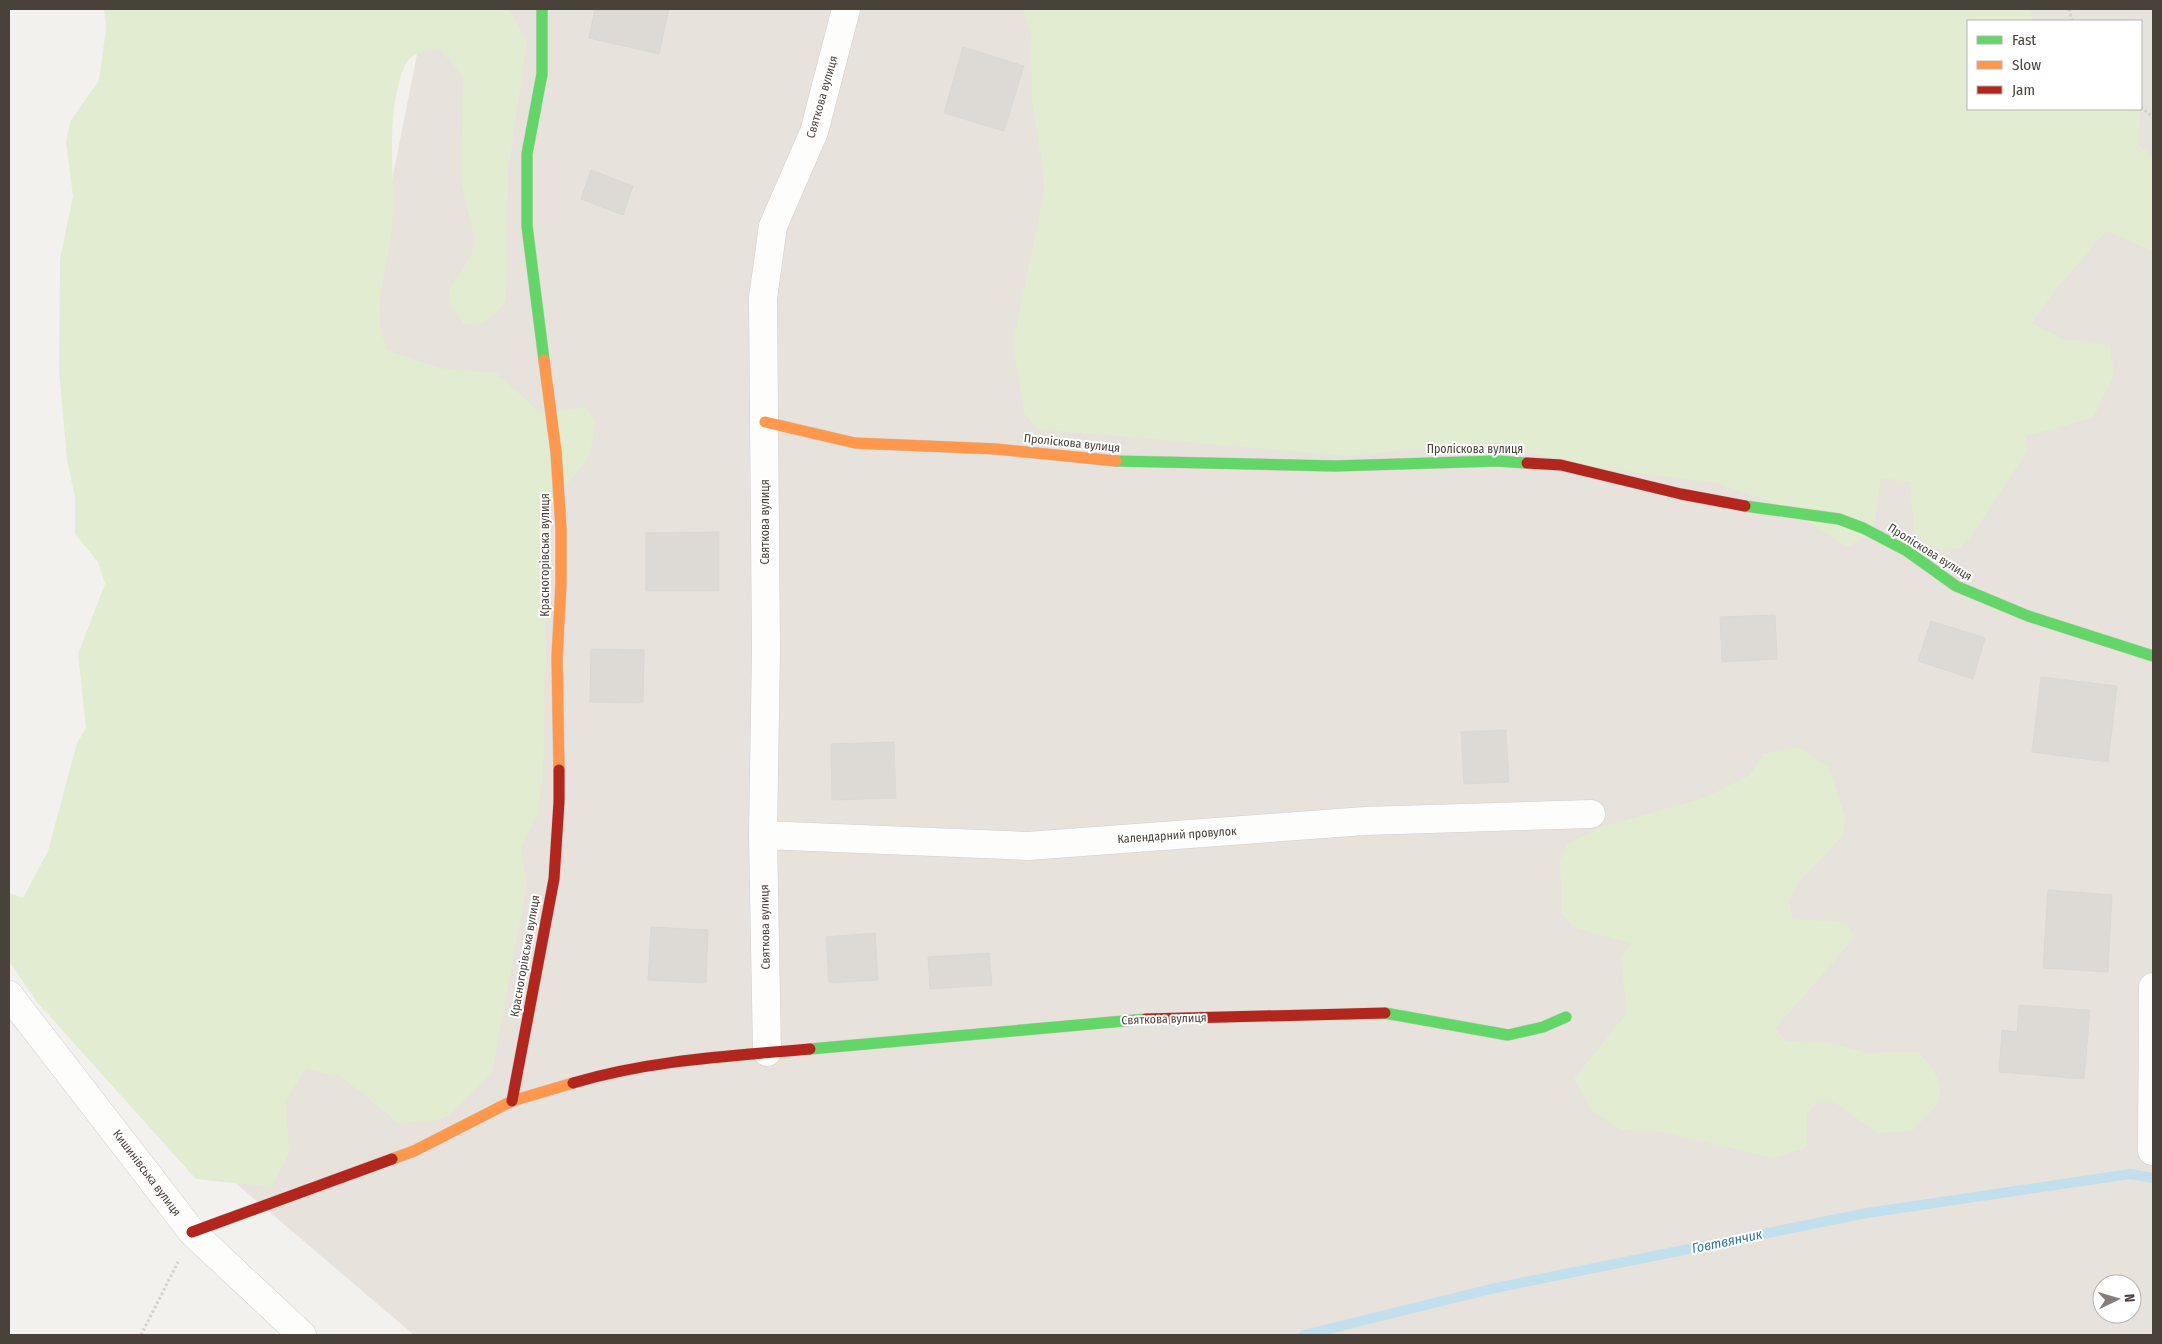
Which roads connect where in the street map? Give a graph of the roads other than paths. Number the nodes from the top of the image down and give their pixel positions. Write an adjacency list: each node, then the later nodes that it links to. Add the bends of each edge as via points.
1 (542, 9): 11 (street, Красногорівська вулиця, via 542,74 527,154 527,226 556,452 561,528 557,657 559,802 554,879)
2 (846, 9): 3 (street, Святкова вулиця, via 814,132 773,226 763,298)
3 (765, 422): 4 (street, Проліскова вулиця, via 855,443 996,449 1121,462 1335,466 1497,461 1562,465 1681,494 1839,519 1907,551 1956,586 2028,616); 6 (street, Святкова вулиця)
4 (2153, 656)
5 (1591, 814): 6 (street, Календарний провулок, via 1365,821 1028,846)
6 (763, 835): 10 (street, Святкова вулиця)
7 (2153, 987): 12 (street)
8 (9, 995): 13 (street, Кишинівська вулиця)
9 (1566, 1017): 10 (street, Святкова вулиця, via 1543,1027 1508,1035 1383,1014 1143,1019)
10 (767, 1052): 11 (street, via 680,1061 593,1076)
11 (512, 1101): 13 (street, via 414,1151)
12 (2152, 1151)
13 (192, 1232): 14 (street, Кишинівська вулиця)
14 (302, 1335)

